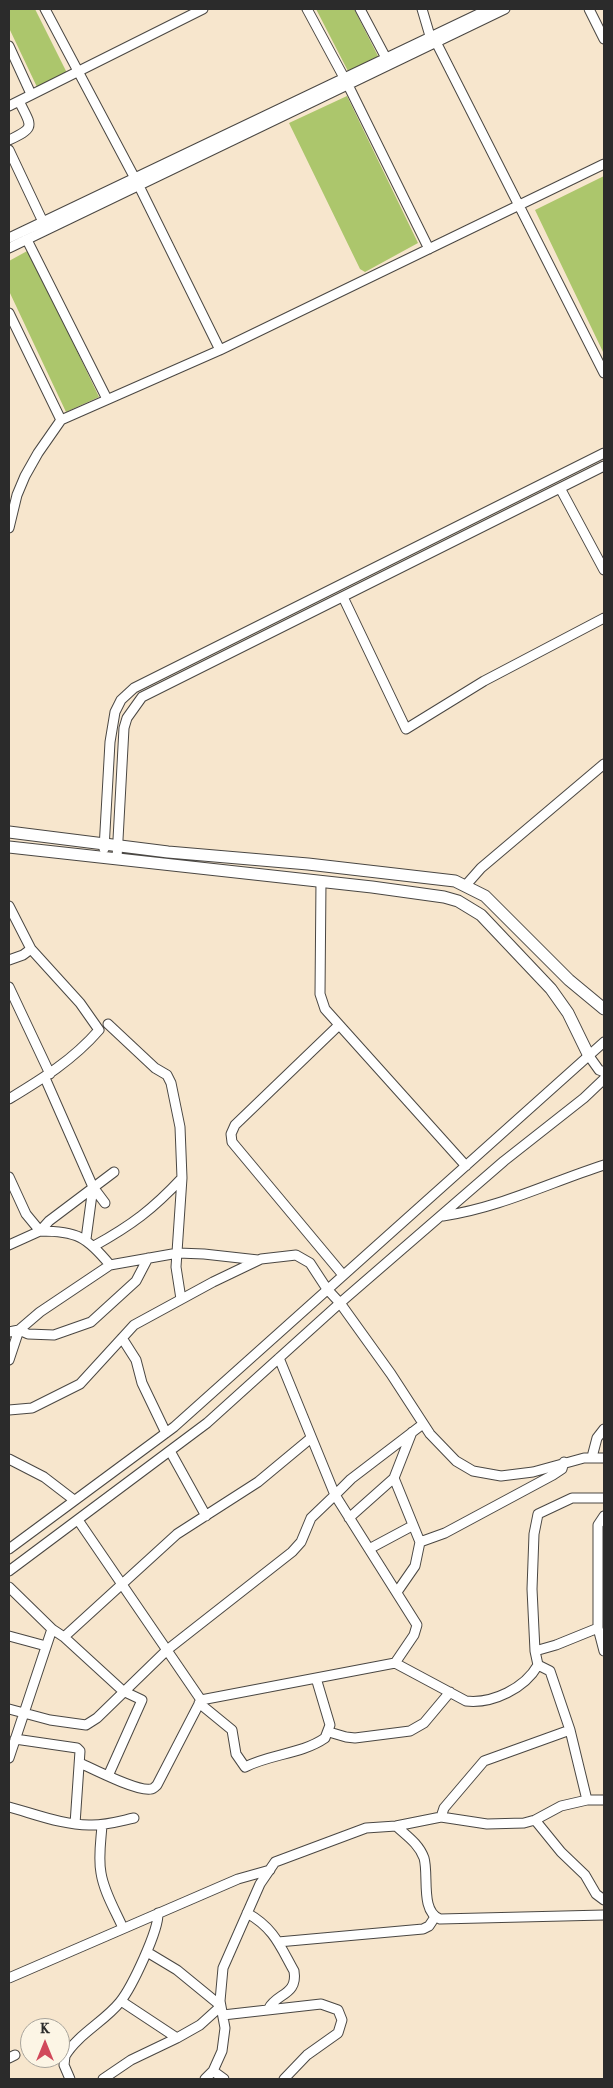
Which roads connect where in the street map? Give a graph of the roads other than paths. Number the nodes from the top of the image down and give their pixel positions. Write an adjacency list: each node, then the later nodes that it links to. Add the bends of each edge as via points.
1 (45, 9): 14 (street)
2 (203, 9): 14 (street)
3 (307, 9): 15 (street)
4 (360, 9): 13 (street)
5 (422, 9): 11 (street)
6 (489, 9): 9 (street)
7 (505, 9): 9 (street)
8 (589, 9): 10 (street)
9 (480, 14): 11 (street)
10 (604, 38)
11 (433, 39): 13 (street); 15 (street); 23 (street)
12 (9, 46): 16 (street)
13 (386, 58): 15 (street)
14 (77, 71): 16 (street); 22 (street)
15 (346, 81): 22 (street); 28 (street)
16 (31, 94): 17 (street)
17 (19, 101): 18 (street); 19 (street, via 30,123 29,128)
18 (9, 106)
19 (9, 140)
20 (9, 150): 24 (street)
21 (604, 164): 23 (street)
22 (137, 182): 24 (street); 26 (street); 30 (street)
23 (520, 205): 28 (street); 31 (street)
24 (43, 222): 25 (street)
25 (9, 238)
26 (27, 240): 27 (street); 32 (street)
27 (9, 248)
28 (428, 249): 30 (street)
29 (9, 313): 33 (street)
30 (220, 350): 32 (street)
31 (604, 373)
32 (107, 399): 33 (street)
33 (60, 420): 37 (street, via 38,453)
34 (604, 453): 44 (street, via 134,688 121,700 115,712)
35 (604, 466): 36 (street)
36 (560, 488): 39 (street); 40 (street)
37 (10, 515): 38 (street)
38 (9, 528)
39 (604, 570)
40 (343, 597): 41 (street, via 406,729 484,681); 45 (street, via 142,697 124,728)
41 (604, 618)
42 (604, 766): 50 (street, via 476,873)
43 (9, 832): 44 (main road)
44 (104, 844): 45 (main road); 47 (street)
45 (117, 846): 48 (street); 50 (main road, via 444,878)
46 (9, 847): 47 (main road)
47 (103, 856): 48 (main road)
48 (116, 858): 49 (main road)
49 (321, 881): 57 (street, via 320,994 325,1009); 59 (main road, via 444,897 470,908 551,989 568,1013)
50 (466, 885): 55 (main road, via 485,896)
51 (9, 906): 52 (street)
52 (31, 949): 53 (street); 61 (street, via 80,1003 99,1030 84,1047)
53 (9, 960)
54 (9, 987): 61 (street)
55 (604, 1009)
56 (108, 1024): 68 (street, via 171,1083 180,1127)
57 (339, 1025): 65 (street); 80 (street, via 235,1125 231,1138)
58 (604, 1042): 59 (street)
59 (589, 1056): 60 (street); 65 (street)
60 (604, 1072)
61 (47, 1076): 63 (street); 69 (street)
62 (604, 1079): 71 (street)
63 (9, 1099)
64 (604, 1165): 71 (street, via 466,1213)
65 (466, 1166): 80 (street)
66 (114, 1172): 69 (street)
67 (9, 1177): 72 (street, via 26,1214)
68 (182, 1178): 75 (street, via 155,1206 123,1230); 76 (street)
69 (93, 1187): 70 (street); 72 (street); 73 (street)
70 (106, 1203)
71 (442, 1216): 83 (street)
72 (40, 1231): 73 (street, via 58,1231); 74 (street)
73 (86, 1239): 75 (street)
74 (9, 1245)
75 (94, 1246): 79 (street)
76 (178, 1253): 77 (street); 78 (street); 82 (street, via 176,1267)
77 (148, 1258): 79 (street); 84 (street, via 136,1281 91,1322 54,1336 28,1334)
78 (259, 1260): 81 (street, via 296,1255 310,1263); 82 (street)
79 (110, 1265): 84 (street, via 40,1312)
80 (343, 1275): 81 (street)
81 (327, 1289): 83 (street); 93 (street)
82 (182, 1298): 86 (street, via 134,1325)
83 (340, 1303): 87 (street); 90 (street)
84 (20, 1330): 85 (street); 88 (street)
85 (9, 1332)
86 (122, 1338): 89 (street, via 80,1384 32,1408); 93 (street, via 136,1360 142,1383)
87 (280, 1358): 94 (street); 95 (street, via 207,1424)
88 (9, 1360)
89 (9, 1410)
90 (423, 1424): 92 (street); 99 (street, via 456,1461 473,1471 501,1476 533,1472)
91 (604, 1429): 96 (street, via 597,1438)
92 (412, 1432): 100 (street); 101 (street)
93 (166, 1433): 103 (street)
94 (311, 1438): 101 (street); 104 (street, via 258,1482)
95 (170, 1451): 104 (street); 107 (street)
96 (592, 1457): 97 (street); 99 (street)
97 (604, 1458)
98 (9, 1459): 103 (street, via 44,1477)
99 (564, 1462): 109 (street, via 562,1469 553,1475 445,1533)
100 (394, 1478): 106 (street); 108 (street)
101 (335, 1495): 106 (street); 121 (street, via 311,1518 302,1542 292,1552)
102 (604, 1498): 122 (street, via 572,1498 538,1514 532,1589)
103 (74, 1500): 110 (street)
104 (206, 1516): 113 (street, via 178,1534)
105 (604, 1516): 116 (street, via 598,1525)
106 (350, 1518): 111 (street)
107 (78, 1520): 112 (street); 113 (street)
108 (412, 1526): 109 (street); 111 (street)
109 (420, 1542): 115 (street, via 415,1566)
110 (9, 1549)
111 (369, 1549): 115 (street)
112 (9, 1571)
113 (122, 1584): 119 (street); 121 (street)
114 (9, 1587): 117 (street)
115 (396, 1592): 124 (street, via 417,1625 414,1636)
116 (598, 1628): 122 (street); 123 (street)
117 (52, 1629): 119 (street); 120 (street)
118 (9, 1636): 120 (street)
119 (64, 1637): 127 (street)
120 (46, 1646): 131 (street)
121 (167, 1650): 127 (street); 129 (street)
122 (535, 1651): 125 (street)
123 (604, 1651)
124 (396, 1663): 126 (street); 128 (street)
125 (538, 1665): 128 (street, via 519,1686 492,1698 466,1701); 132 (street, via 550,1671)
126 (316, 1678): 129 (street); 133 (street, via 329,1721)
127 (123, 1691): 131 (street, via 86,1725); 137 (street, via 142,1700)
128 (450, 1692): 133 (street, via 424,1723 410,1731 355,1738)
129 (200, 1701): 133 (street, via 232,1730 236,1754 245,1767 312,1745); 137 (street, via 157,1785 143,1789)
130 (9, 1709): 131 (street)
131 (24, 1713): 134 (street)
132 (570, 1730): 138 (street); 141 (street, via 484,1761)
133 (329, 1732)
134 (15, 1739): 135 (street); 136 (street, via 77,1748)
135 (9, 1758)
136 (80, 1763): 137 (street); 144 (street)
137 (108, 1776)
138 (587, 1800): 139 (street); 143 (street, via 561,1806)
139 (604, 1800)
140 (9, 1807): 144 (street)
141 (440, 1817): 143 (street, via 501,1824); 146 (street)
142 (134, 1818): 145 (street)
143 (535, 1820): 148 (street)
144 (75, 1824): 145 (street)
145 (102, 1825): 153 (street, via 101,1875)
146 (396, 1826): 147 (street, via 366,1828 347,1834 283,1858); 152 (street, via 424,1857 426,1894 431,1913)
147 (270, 1870): 149 (street, via 238,1879); 150 (street)
148 (604, 1900)
149 (158, 1913): 153 (street); 155 (street, via 158,1923)
150 (247, 1913): 154 (street, via 266,1925); 159 (street, via 223,1968)
151 (604, 1915): 152 (street)
152 (436, 1918): 154 (street, via 422,1929)
153 (123, 1928): 156 (street)
154 (278, 1942): 158 (street, via 295,1979 289,1992)
155 (147, 1952): 157 (street); 159 (street, via 177,1970)
156 (9, 1978)
157 (121, 2001): 160 (street); 162 (street, via 68,2052 64,2065)
158 (269, 2008): 159 (street); 166 (street, via 322,2004 336,2008 342,2017 338,2032 307,2055)
159 (222, 2010): 160 (street); 161 (street, via 225,2028 222,2052)
160 (177, 2038): 163 (street, via 132,2060)
161 (213, 2071): 164 (street); 165 (street)
162 (70, 2079)
163 (103, 2079)
164 (205, 2079)
165 (224, 2079)
166 (284, 2079)

